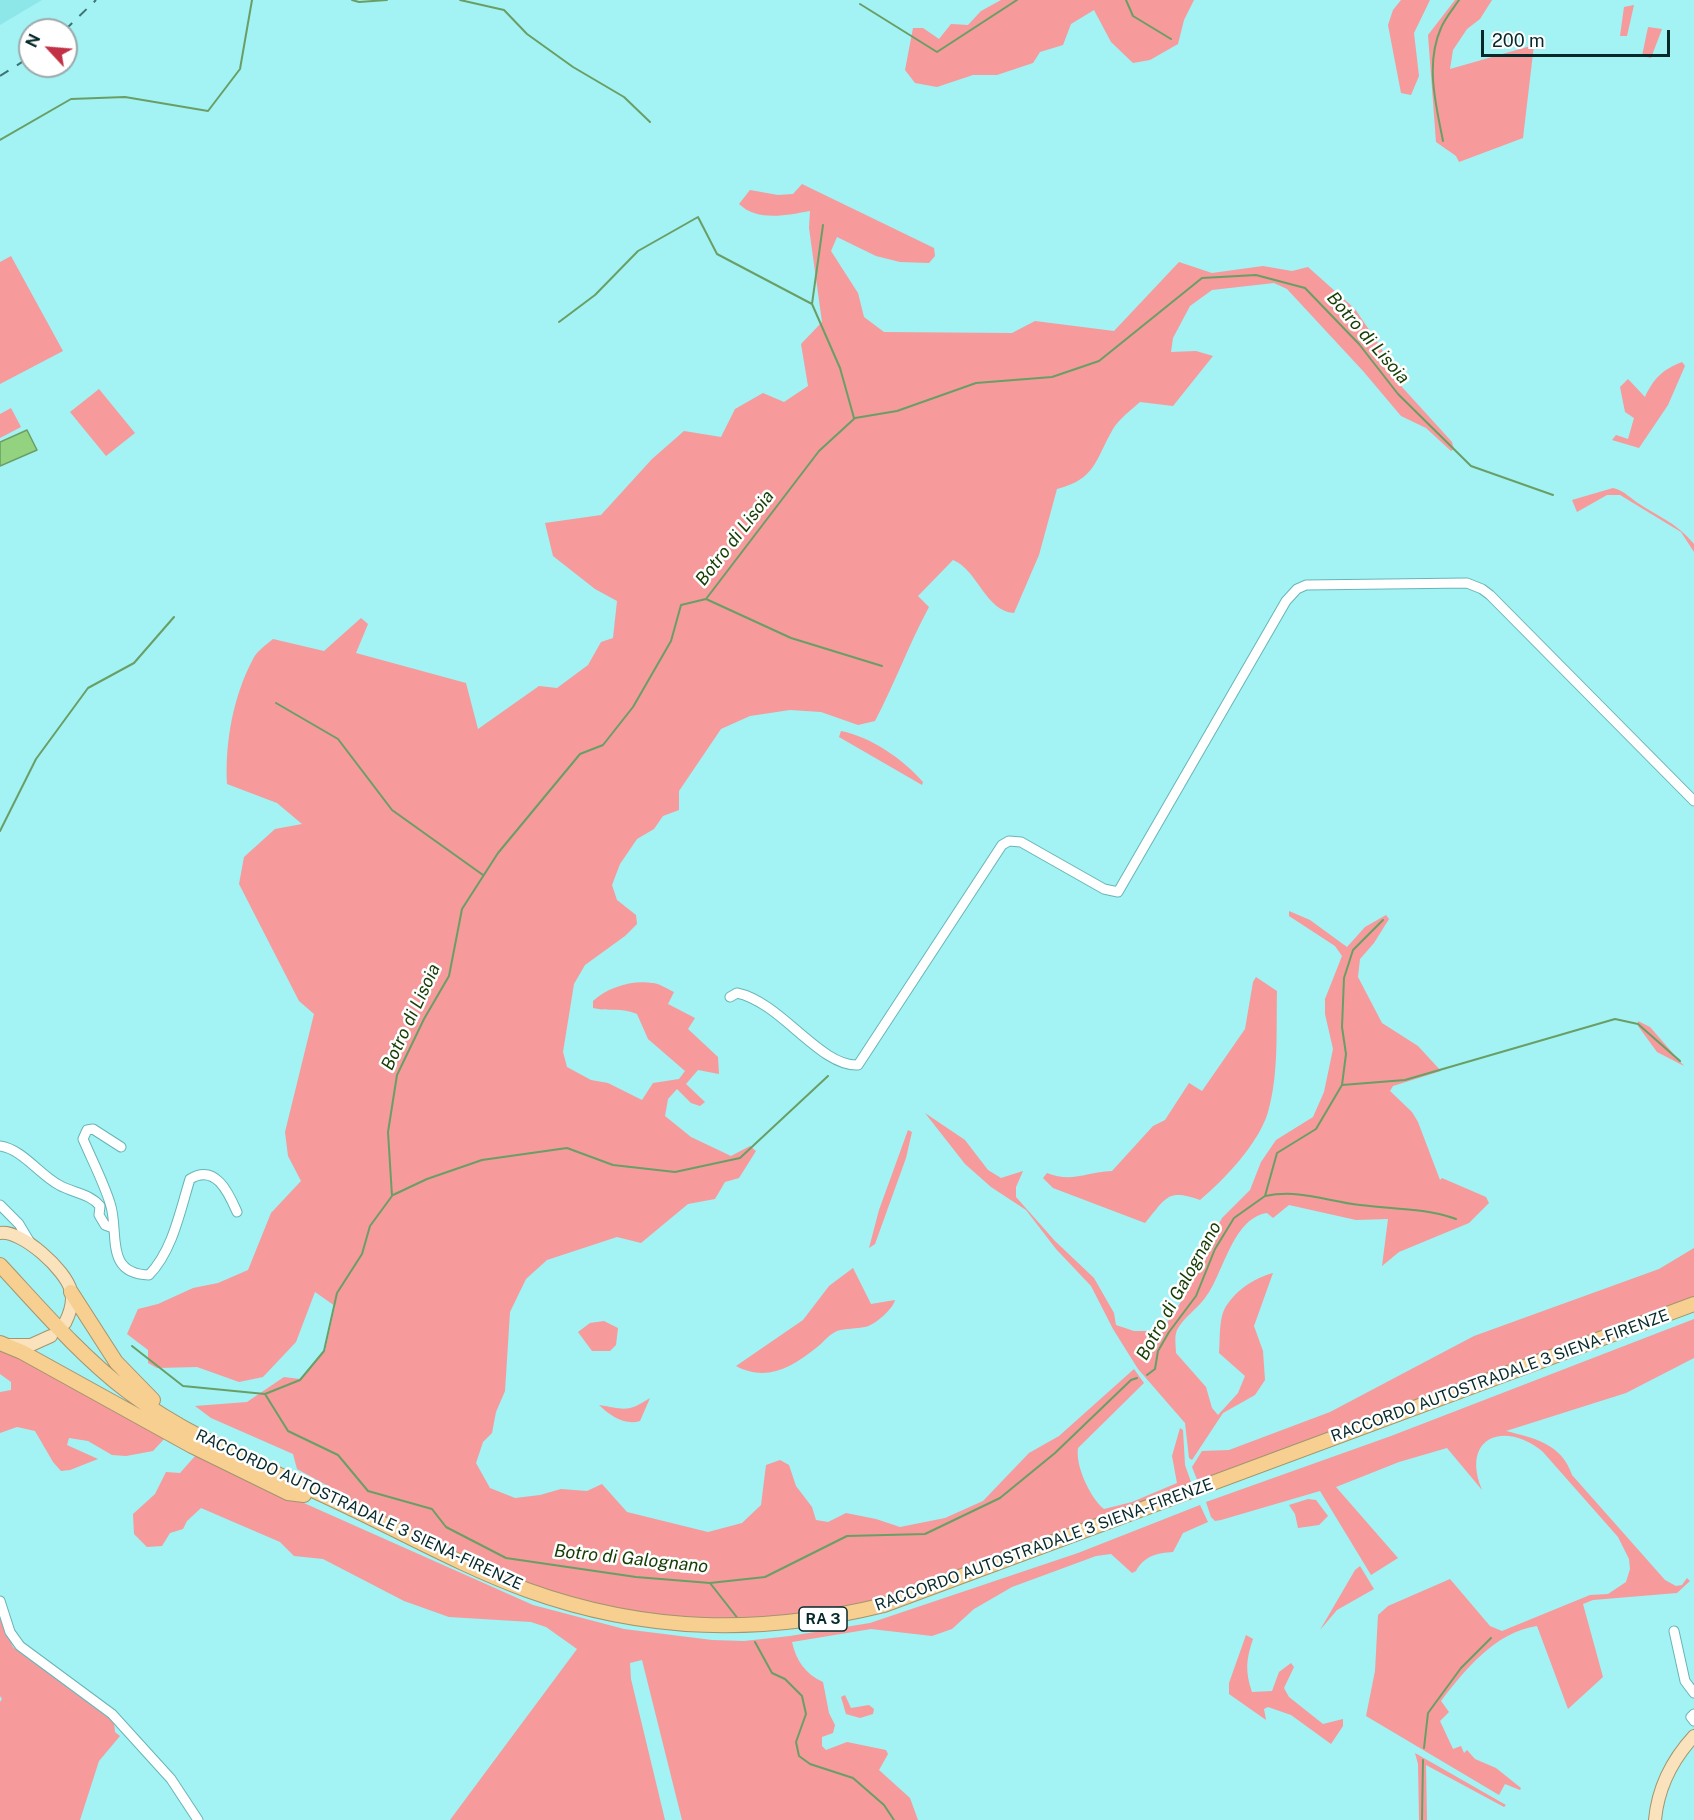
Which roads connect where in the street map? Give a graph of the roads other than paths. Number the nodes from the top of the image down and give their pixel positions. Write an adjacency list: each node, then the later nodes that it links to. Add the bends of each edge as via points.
1 (1694, 801): 2 (street, via 1482,588 1467,583 1306,585 1296,589 1286,601 1119,892 1104,889 1022,842 1002,845 858,1065 822,1050 764,1003 737,993)
2 (730, 997)
3 (0, 1146): 8 (street, via 18,1154 60,1186 94,1199 105,1225)
4 (121, 1147): 8 (street, via 93,1129 87,1130 84,1139 111,1205)
5 (0, 1205): 7 (street)
6 (237, 1212): 8 (street, via 227,1187 208,1175 190,1179 167,1247 149,1275 125,1267 116,1253)
7 (10, 1216): 9 (street, via 12,1223); 10 (street)
8 (113, 1228)
9 (3, 1232): 10 (main road, via 20,1235)
10 (31, 1244): 13 (main road, via 62,1275)
11 (0, 1265): 20 (highway, RACCORDO AUTOSTRADALE 3 SIENA-FIRENZE / RA 3, via 93,1361 144,1403 234,1453)
12 (0, 1275): 19 (highway, RACCORDO AUTOSTRADALE 3 SIENA-FIRENZE / RA 3, via 78,1358 131,1403 200,1444)
13 (71, 1292): 16 (main road); 20 (highway, via 116,1362 154,1401 207,1433 326,1490)
14 (1694, 1304): 20 (highway, RACCORDO AUTOSTRADALE 3 SIENA-FIRENZE / RA 3, via 905,1598 822,1619 712,1626 658,1622 598,1611 503,1580)
15 (1694, 1312): 19 (highway, RACCORDO AUTOSTRADALE 3 SIENA-FIRENZE / RA 3, via 906,1606 806,1629 716,1635 642,1628 580,1614 498,1586)
16 (65, 1323)
17 (51, 1336): 18 (main road, via 25,1346)
18 (0, 1343): 19 (highway, via 213,1457 288,1492)
19 (304, 1494)
20 (341, 1503)
21 (0, 1600): 27 (street, via 10,1632 20,1646 112,1714 171,1779)
22 (1674, 1631): 23 (street, via 1684,1678)
23 (1694, 1693)
24 (1694, 1714): 25 (street)
25 (1694, 1721)
26 (1694, 1736): 28 (main road, via 1667,1774)
27 (198, 1820)
28 (1655, 1820)

